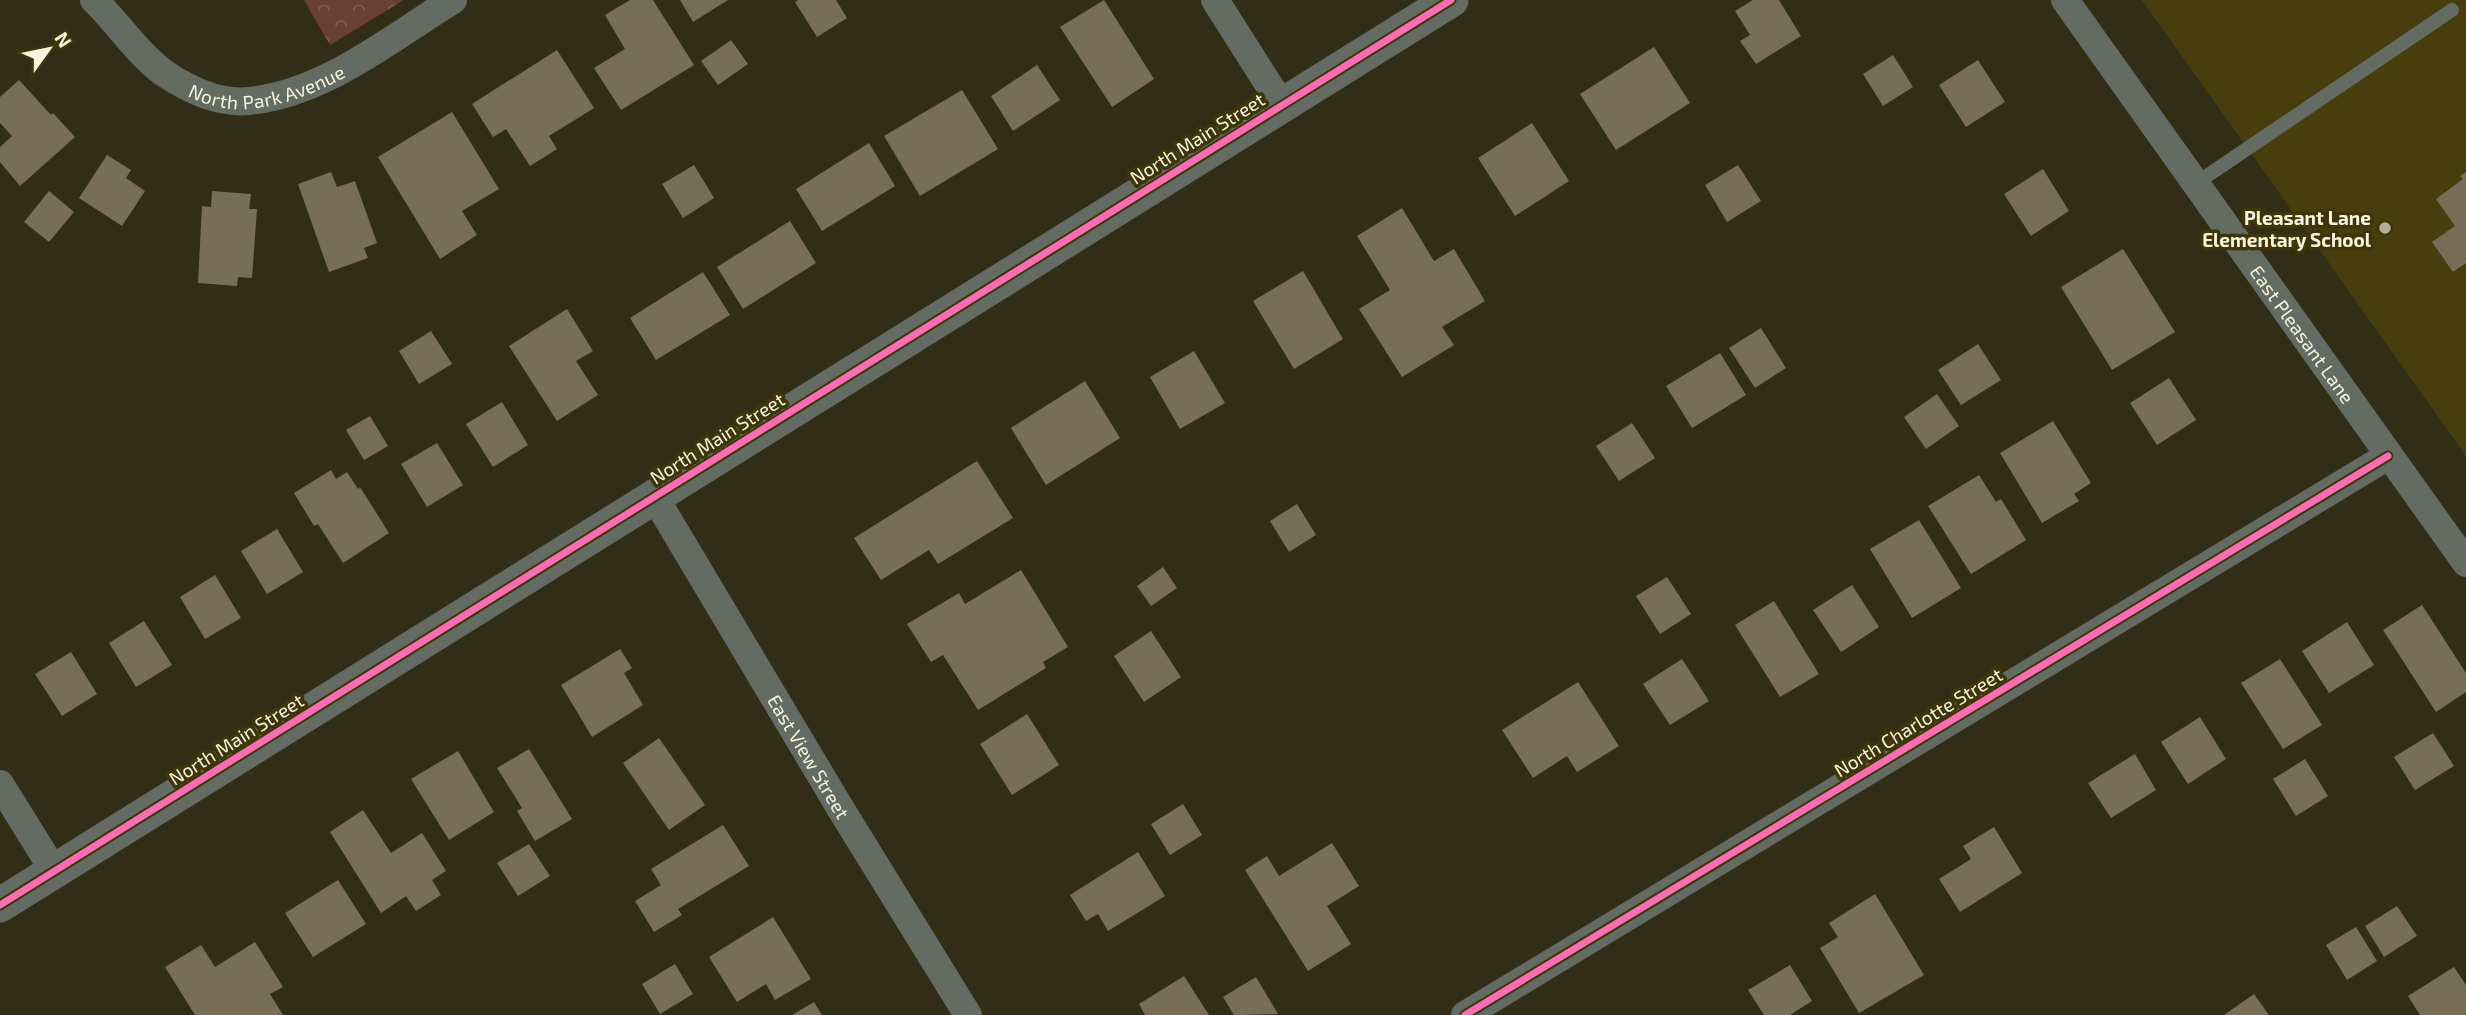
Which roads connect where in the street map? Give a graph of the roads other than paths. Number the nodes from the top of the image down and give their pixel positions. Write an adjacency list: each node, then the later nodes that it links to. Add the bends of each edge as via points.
1 (94, 0): 2 (street, North Park Avenue, via 161,71 203,94 249,101 296,90 330,75)
2 (453, 0)
3 (1215, 0): 7 (street)
4 (1451, 0): 7 (street, North Main Street)
5 (2065, 0): 8 (street, East Pleasant Lane)
6 (2452, 10): 8 (lane)
7 (1281, 104): 10 (street, North Main Street)
8 (2195, 184): 9 (street, East Pleasant Lane)
9 (2388, 457): 11 (street, East Pleasant Lane); 16 (street, North Charlotte Street)
10 (654, 496): 13 (street, North Main Street); 15 (street, East View Street)
11 (2466, 564)
12 (0, 784): 13 (street)
13 (54, 872): 14 (street, North Main Street)
14 (0, 905)
15 (968, 1015)
16 (1465, 1015)

